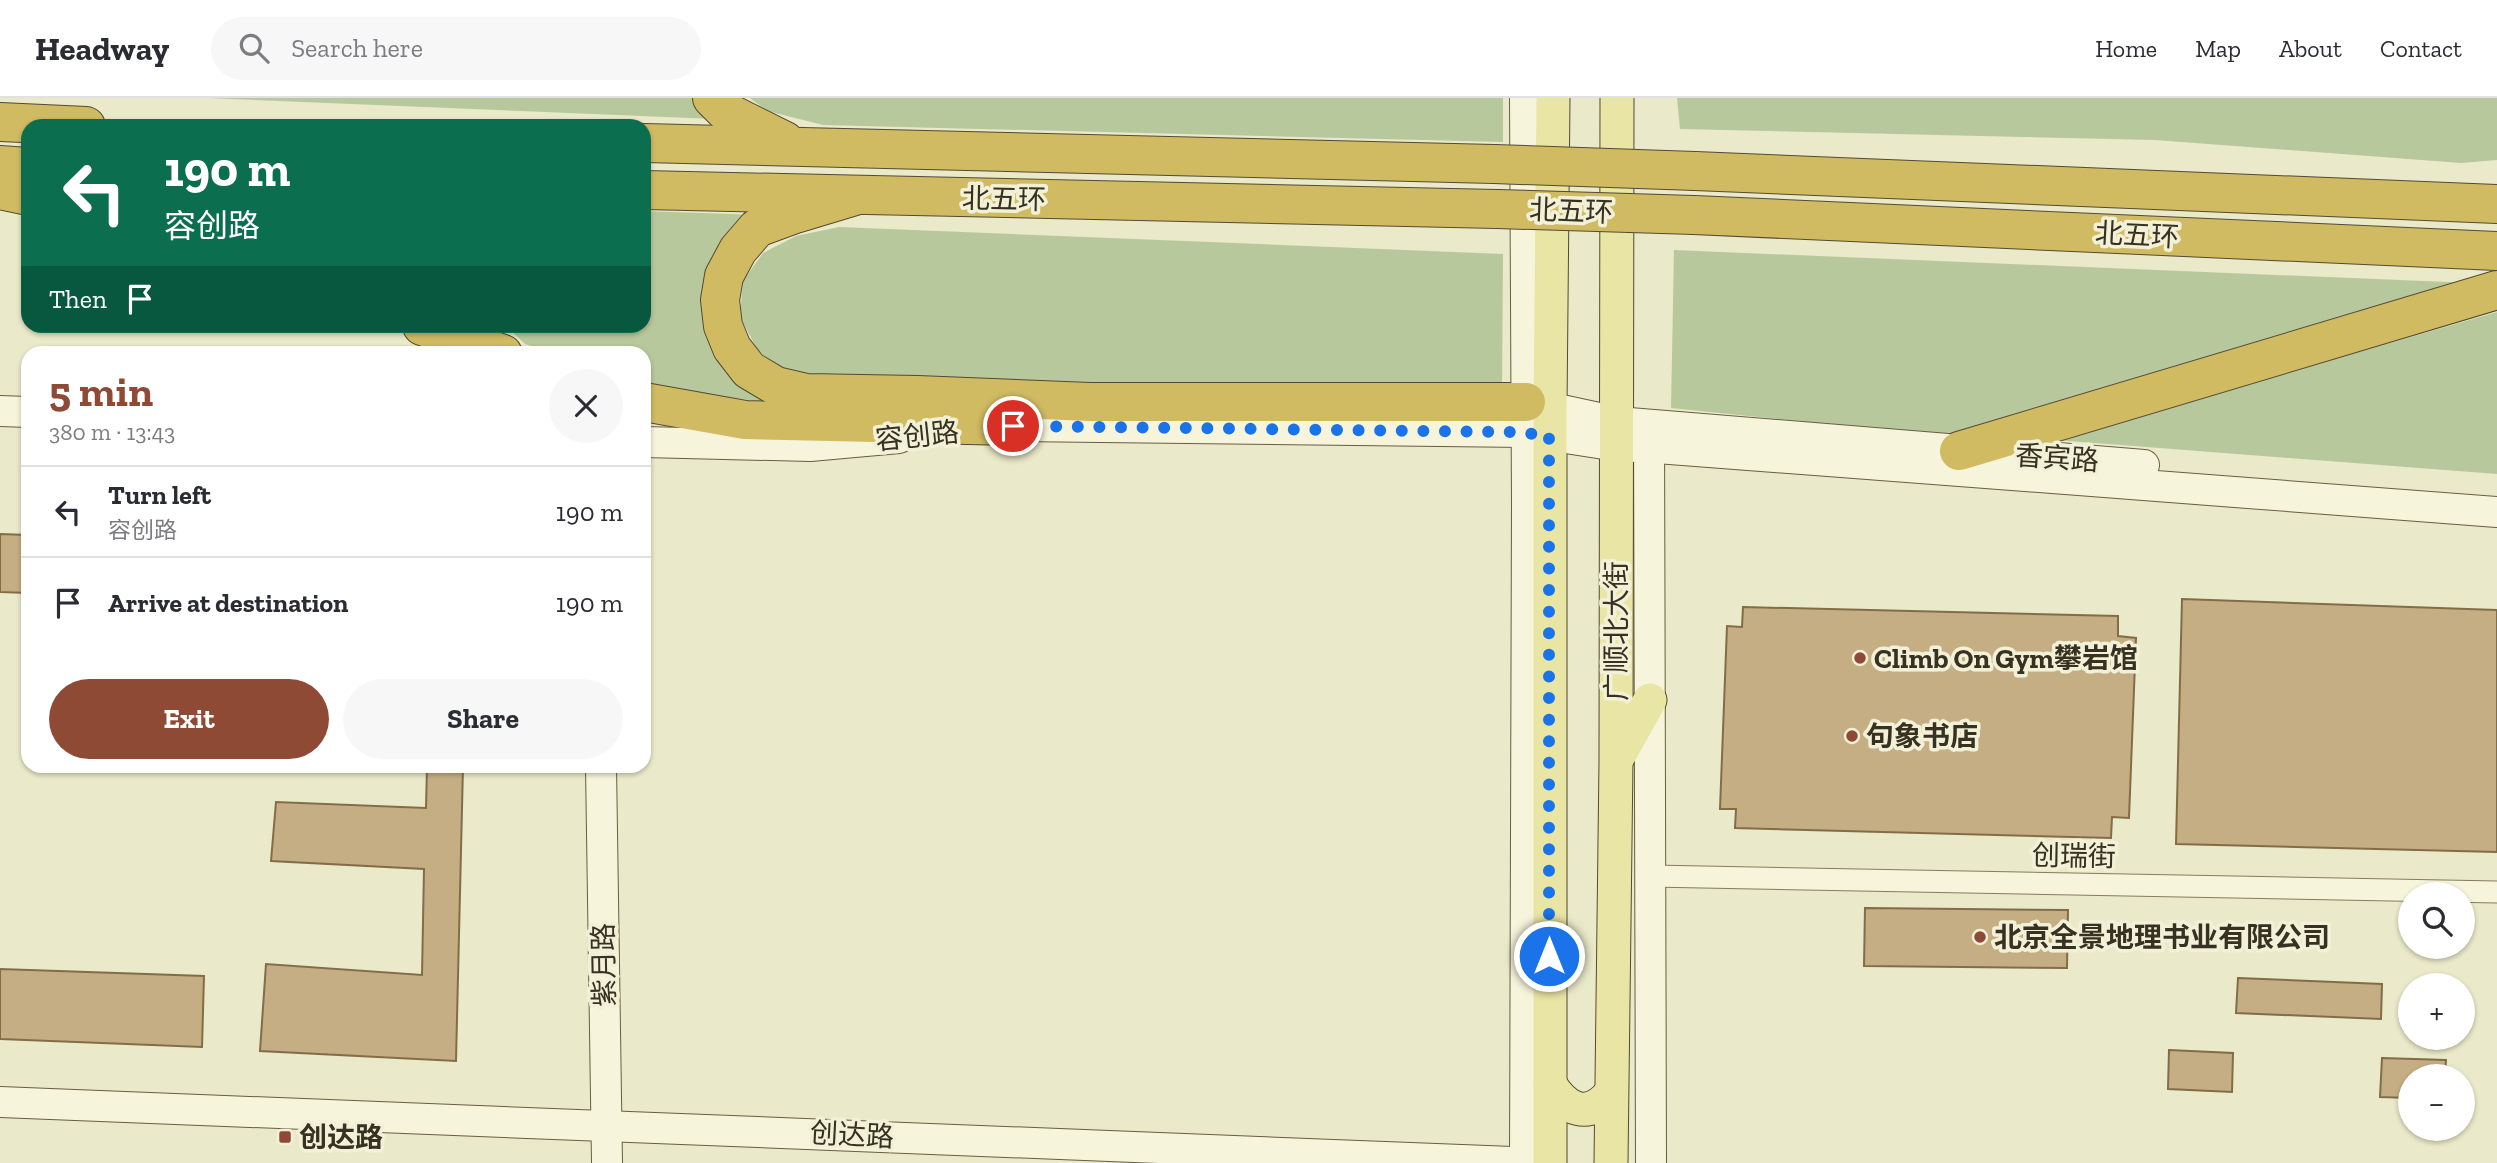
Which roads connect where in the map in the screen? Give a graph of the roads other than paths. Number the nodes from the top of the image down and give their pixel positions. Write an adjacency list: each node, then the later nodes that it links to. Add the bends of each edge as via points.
1 (712, 98): 8 (highway, via 725,111)
2 (1525, 98): 23 (street)
3 (1553, 98): 23 (main road)
4 (1617, 98): 25 (main road, 广顺北大街)
5 (0, 122): 6 (highway)
6 (21, 123)
7 (651, 143): 8 (highway, 北五环)
8 (796, 146): 15 (highway, 北五环, bridge, via 1494,164)
9 (0, 165): 10 (highway)
10 (21, 166)
11 (0, 190): 13 (highway)
12 (651, 190): 14 (highway, 北五环)
13 (21, 194)
14 (858, 195): 16 (highway, 北五环, bridge, via 1694,215); 23 (highway, via 757,228 724,276 720,300 723,327 732,348 749,370 776,386 806,393)
15 (2497, 204)
16 (2497, 251)
17 (2497, 290): 27 (highway)
18 (442, 333): 19 (highway)
19 (480, 346)
20 (651, 403): 24 (highway, via 744,420)
21 (0, 411): 22 (street)
22 (21, 412)
23 (1538, 419): 24 (street, 容创路); 25 (street, 容创路); 34 (main road); 35 (street)
24 (1013, 426): 26 (street, 容创路, via 810,446)
25 (1633, 435): 27 (street, 香宾路); 31 (street); 32 (main road, 广顺北大街)
26 (651, 442)
27 (1946, 460): 29 (street, 香宾路)
28 (2497, 492): 29 (street, 香宾路)
29 (2451, 499): 30 (street, 香宾路)
30 (2497, 512)
31 (1650, 700): 32 (main road); 36 (street)
32 (1616, 761): 39 (main road, 广顺北大街)
33 (600, 773): 41 (street, 紫月路)
34 (1549, 828): 35 (main road); 38 (main road)
35 (1526, 875): 43 (street)
36 (1651, 876): 37 (street, 创瑞街); 47 (street)
37 (2497, 892)
38 (1550, 1084): 39 (main road, via 1558,1098 1576,1109 1594,1108); 45 (main road)
39 (1610, 1094): 46 (main road, 广顺北大街)
40 (0, 1101): 41 (street, 创达路)
41 (606, 1124): 42 (street, 紫月路); 43 (street, 创达路)
42 (607, 1163)
43 (1525, 1163): 44 (street, 创达路)
44 (1537, 1163)
45 (1550, 1163)
46 (1611, 1163)
47 (1651, 1163)

